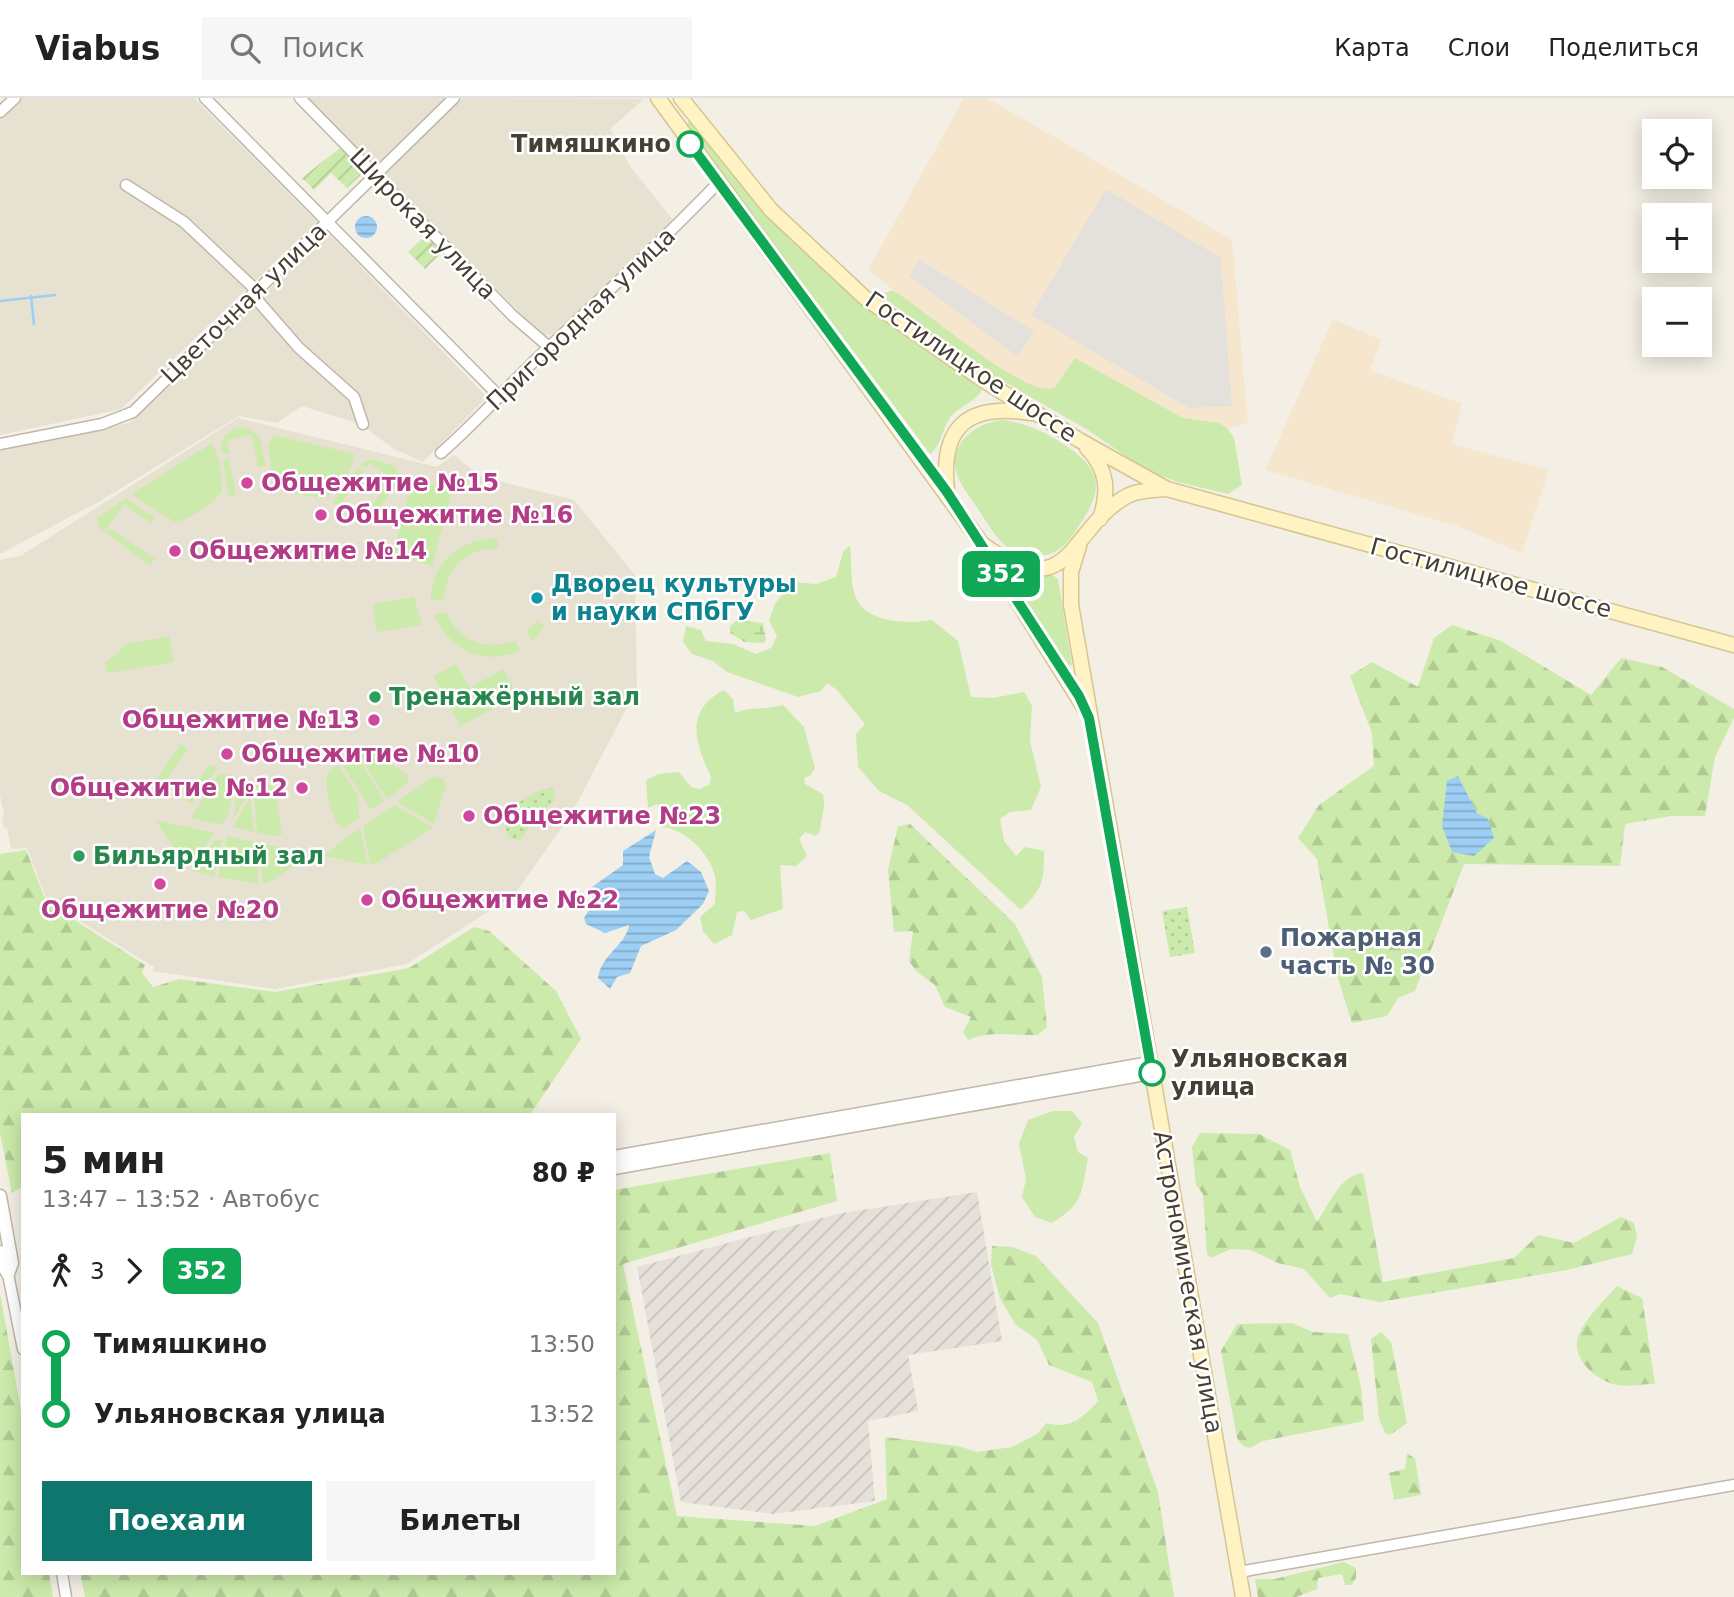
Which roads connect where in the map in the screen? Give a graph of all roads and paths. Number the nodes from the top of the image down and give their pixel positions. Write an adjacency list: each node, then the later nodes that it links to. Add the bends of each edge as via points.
1 (15, 98): 7 (street)
2 (205, 98): 11 (street)
3 (300, 98): 8 (street, Широкая улица)
4 (454, 98): 8 (street, Цветочная улица)
5 (658, 98): 9 (main road, Гостилицкое шоссе)
6 (681, 98): 15 (main road, Гостилицкое шоссе, via 777,217 865,298)
7 (0, 112)
8 (376, 175): 11 (street, Цветочная улица); 13 (street, Широкая улица)
9 (718, 183): 13 (street, Пригородная улица); 21 (main road, Гостилицкое шоссе)
10 (126, 185): 12 (street, via 184,222)
11 (327, 222): 12 (street, Цветочная улица); 14 (street)
12 (254, 292): 16 (street, via 299,348 354,397); 18 (street, Цветочная улица, via 133,412 102,424)
13 (549, 347): 14 (street, Пригородная улица)
14 (499, 396): 19 (street, Пригородная улица)
15 (1038, 415): 17 (main road, Гостилицкое шоссе); 21 (main road, via 1000,409 967,419 947,451)
16 (363, 424)
17 (1079, 440): 20 (main road, Гостилицкое шоссе); 22 (main road, via 1101,465 1105,478)
18 (0, 444)
19 (440, 453)
20 (1167, 489): 22 (main road, Гостилицкое шоссе, via 1127,496); 25 (main road, Гостилицкое шоссе)
21 (947, 492): 23 (main road, Гостилицкое шоссе)
22 (1100, 519): 24 (main road, Гостилицкое шоссе)
23 (982, 544): 24 (main road, Гостилицкое шоссе, via 1029,568 1056,565); 26 (main road, Астрономическая улица)
24 (1079, 546): 26 (main road, Астрономическая улица, via 1069,586)
25 (1734, 645)
26 (1089, 718): 27 (main road, Астрономическая улица)
27 (1151, 1068): 28 (street); 29 (street); 34 (main road, Астрономическая улица)
28 (616, 1157)
29 (616, 1168)
30 (0, 1196): 31 (street)
31 (6, 1265): 32 (street)
32 (21, 1339)
33 (1734, 1485): 34 (street)
34 (1239, 1572): 37 (main road, Астрономическая улица)
35 (62, 1575): 36 (street)
36 (66, 1597)
37 (1243, 1597)

